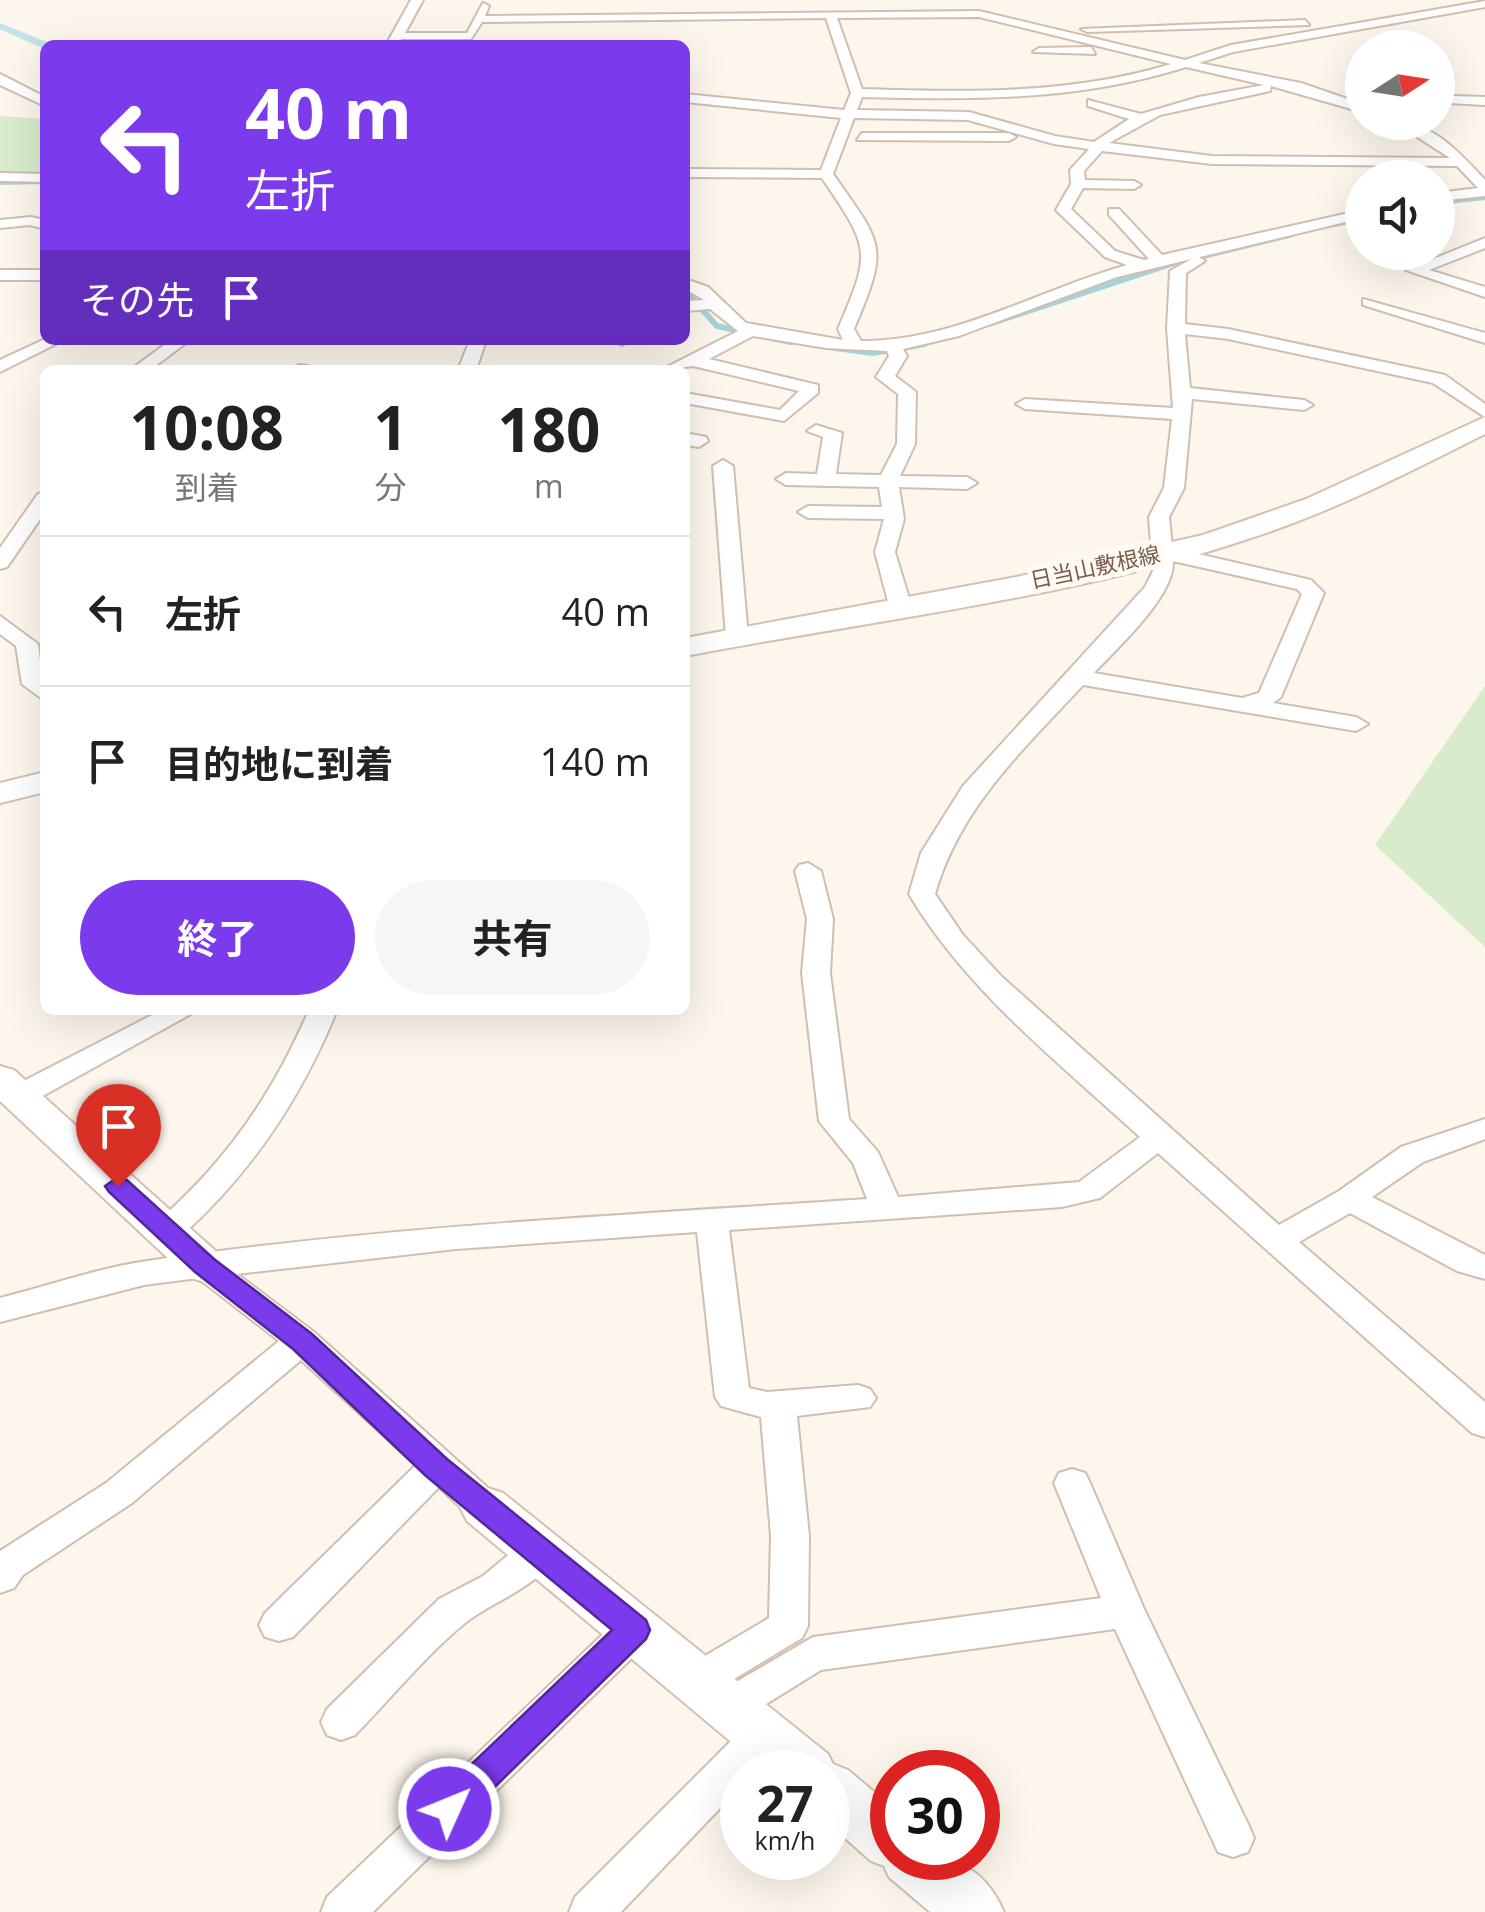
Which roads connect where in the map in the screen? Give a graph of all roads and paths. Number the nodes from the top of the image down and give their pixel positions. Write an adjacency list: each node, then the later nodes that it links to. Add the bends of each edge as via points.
1 (416, 0): 18 (street)
2 (485, 0): 12 (street)
3 (870, 0): 4 (street)
4 (933, 0)
5 (968, 0): 9 (street)
6 (1485, 4): 17 (street)
7 (1283, 8): 13 (street)
8 (1188, 13): 14 (street)
9 (979, 14): 10 (street, via 943,20); 16 (street)
10 (830, 15): 12 (street); 25 (street)
11 (1089, 18): 15 (street)
12 (478, 19): 19 (street, via 471,36)
13 (1305, 22): 14 (street); 17 (street)
14 (1203, 26): 15 (street)
15 (1100, 28): 16 (street)
16 (1045, 30): 20 (street)
17 (1323, 35): 22 (street)
18 (395, 40)
19 (409, 40)
20 (1138, 51): 21 (street); 22 (street)
21 (1036, 57)
22 (1188, 62): 24 (street); 25 (street, via 1136,79 1043,94)
23 (0, 78): 28 (street)
24 (1284, 85): 32 (street); 33 (street)
25 (856, 93): 34 (street)
26 (1140, 95): 33 (street)
27 (690, 98): 34 (street)
28 (40, 100)
29 (1455, 100): 30 (street)
30 (1485, 101)
31 (1093, 103): 35 (street)
32 (1345, 103)
33 (1177, 105): 35 (street)
34 (847, 114): 36 (street, via 968,116); 47 (street)
35 (1139, 118): 40 (street)
36 (1030, 134): 37 (street); 40 (street)
37 (862, 137)
38 (1176, 138): 41 (street)
39 (1433, 140): 44 (street)
40 (1098, 146): 41 (street); 50 (street, via 1077,170)
41 (1158, 153): 42 (street, via 1212,160)
42 (1378, 157): 43 (street); 44 (street)
43 (1378, 160)
44 (1460, 162): 45 (street)
45 (1479, 170): 52 (street)
46 (690, 172): 47 (street)
47 (826, 174): 73 (street, via 862,222 874,254 871,277 846,330)
48 (0, 178): 49 (street)
49 (40, 178)
50 (1078, 184): 51 (street); 60 (street, via 1062,210 1110,254)
51 (1134, 184)
52 (1485, 190): 53 (street)
53 (1455, 194)
54 (1114, 212): 60 (street, via 1136,225)
55 (1345, 218): 59 (street)
56 (0, 224): 57 (street)
57 (40, 224)
58 (1485, 243): 64 (street, via 1414,270)
59 (1190, 258): 60 (street); 68 (street, via 1178,271)
60 (1152, 263): 74 (street)
61 (0, 275): 62 (street)
62 (40, 275)
63 (690, 286): 66 (street, via 715,297)
64 (1485, 292)
65 (1369, 302): 70 (street)
66 (712, 304): 67 (street); 69 (street)
67 (690, 306)
68 (1175, 328): 79 (street); 83 (street, via 1439,380)
69 (746, 333): 73 (street); 75 (street)
70 (1485, 338)
71 (46, 345): 78 (street)
72 (176, 345): 76 (street)
73 (855, 346): 74 (street)
74 (895, 350): 88 (street, via 885,376 906,392 906,444)
75 (694, 360): 77 (street); 80 (street, via 812,389 784,416)
76 (146, 365)
77 (682, 365)
78 (0, 367)
79 (1182, 393): 82 (street); 84 (street)
80 (690, 403)
81 (1025, 404): 84 (street)
82 (1304, 405)
83 (1485, 412)
84 (1181, 414): 95 (street, via 1174,488 1159,517)
85 (1485, 424): 95 (main road, 日当山敷根線, via 1260,525)
86 (816, 431): 89 (street, via 832,433)
87 (723, 466): 99 (street)
88 (889, 478): 89 (street); 91 (street); 94 (street)
89 (826, 479): 90 (street)
90 (786, 480)
91 (967, 483)
92 (40, 505): 96 (street)
93 (808, 512): 94 (street)
94 (892, 513): 97 (street, via 884,552)
95 (1162, 552): 97 (main road, 日当山敷根線); 101 (street, via 1156,589); 103 (street, via 1304,584 1313,594 1270,697)
96 (0, 564)
97 (900, 604): 99 (main road, 日当山敷根線)
98 (0, 623): 102 (street, via 27,644 33,684)
99 (736, 637): 100 (main road, 日当山敷根線)
100 (690, 647)
101 (1075, 677): 103 (street); 112 (street, via 972,792 934,853 922,894 943,931)
102 (40, 690)
103 (1244, 705): 104 (street)
104 (1356, 724)
105 (40, 783): 106 (main road)
106 (0, 793)
107 (808, 871): 114 (street, via 820,919 816,973 834,1122 867,1159)
108 (173, 1015): 110 (street)
109 (321, 1015): 116 (street, via 282,1099 200,1204)
110 (10, 1088): 116 (main road)
111 (1485, 1128): 113 (street, via 1383,1168)
112 (1158, 1138): 114 (street, via 1089,1190); 117 (street)
113 (1350, 1200): 117 (street); 119 (street)
114 (886, 1210): 115 (street)
115 (712, 1222): 118 (street, via 456,1238); 123 (street, via 734,1398)
116 (168, 1230): 118 (main road)
117 (1279, 1239): 124 (street)
118 (204, 1266): 120 (street, via 144,1273); 121 (street)
119 (1485, 1268)
120 (0, 1310)
121 (302, 1342): 125 (street); 129 (street, via 119,1493)
122 (858, 1398): 123 (street)
123 (778, 1404): 133 (street, via 790,1536 788,1626)
124 (1485, 1423)
125 (436, 1468): 127 (street); 131 (street)
126 (1072, 1482): 130 (street)
127 (485, 1507): 128 (main road)
128 (538, 1552): 132 (main road); 134 (street, via 498,1587 453,1610)
129 (0, 1577)
130 (1126, 1611): 133 (street, via 813,1654); 138 (street)
131 (279, 1625)
132 (634, 1630): 133 (main road); 140 (street)
133 (729, 1708): 135 (main road); 141 (street)
134 (340, 1722)
135 (781, 1750)
136 (850, 1807): 137 (main road)
137 (870, 1823)
138 (1232, 1838)
139 (936, 1880): 142 (main road)
140 (343, 1912)
141 (592, 1912)
142 (974, 1912)

